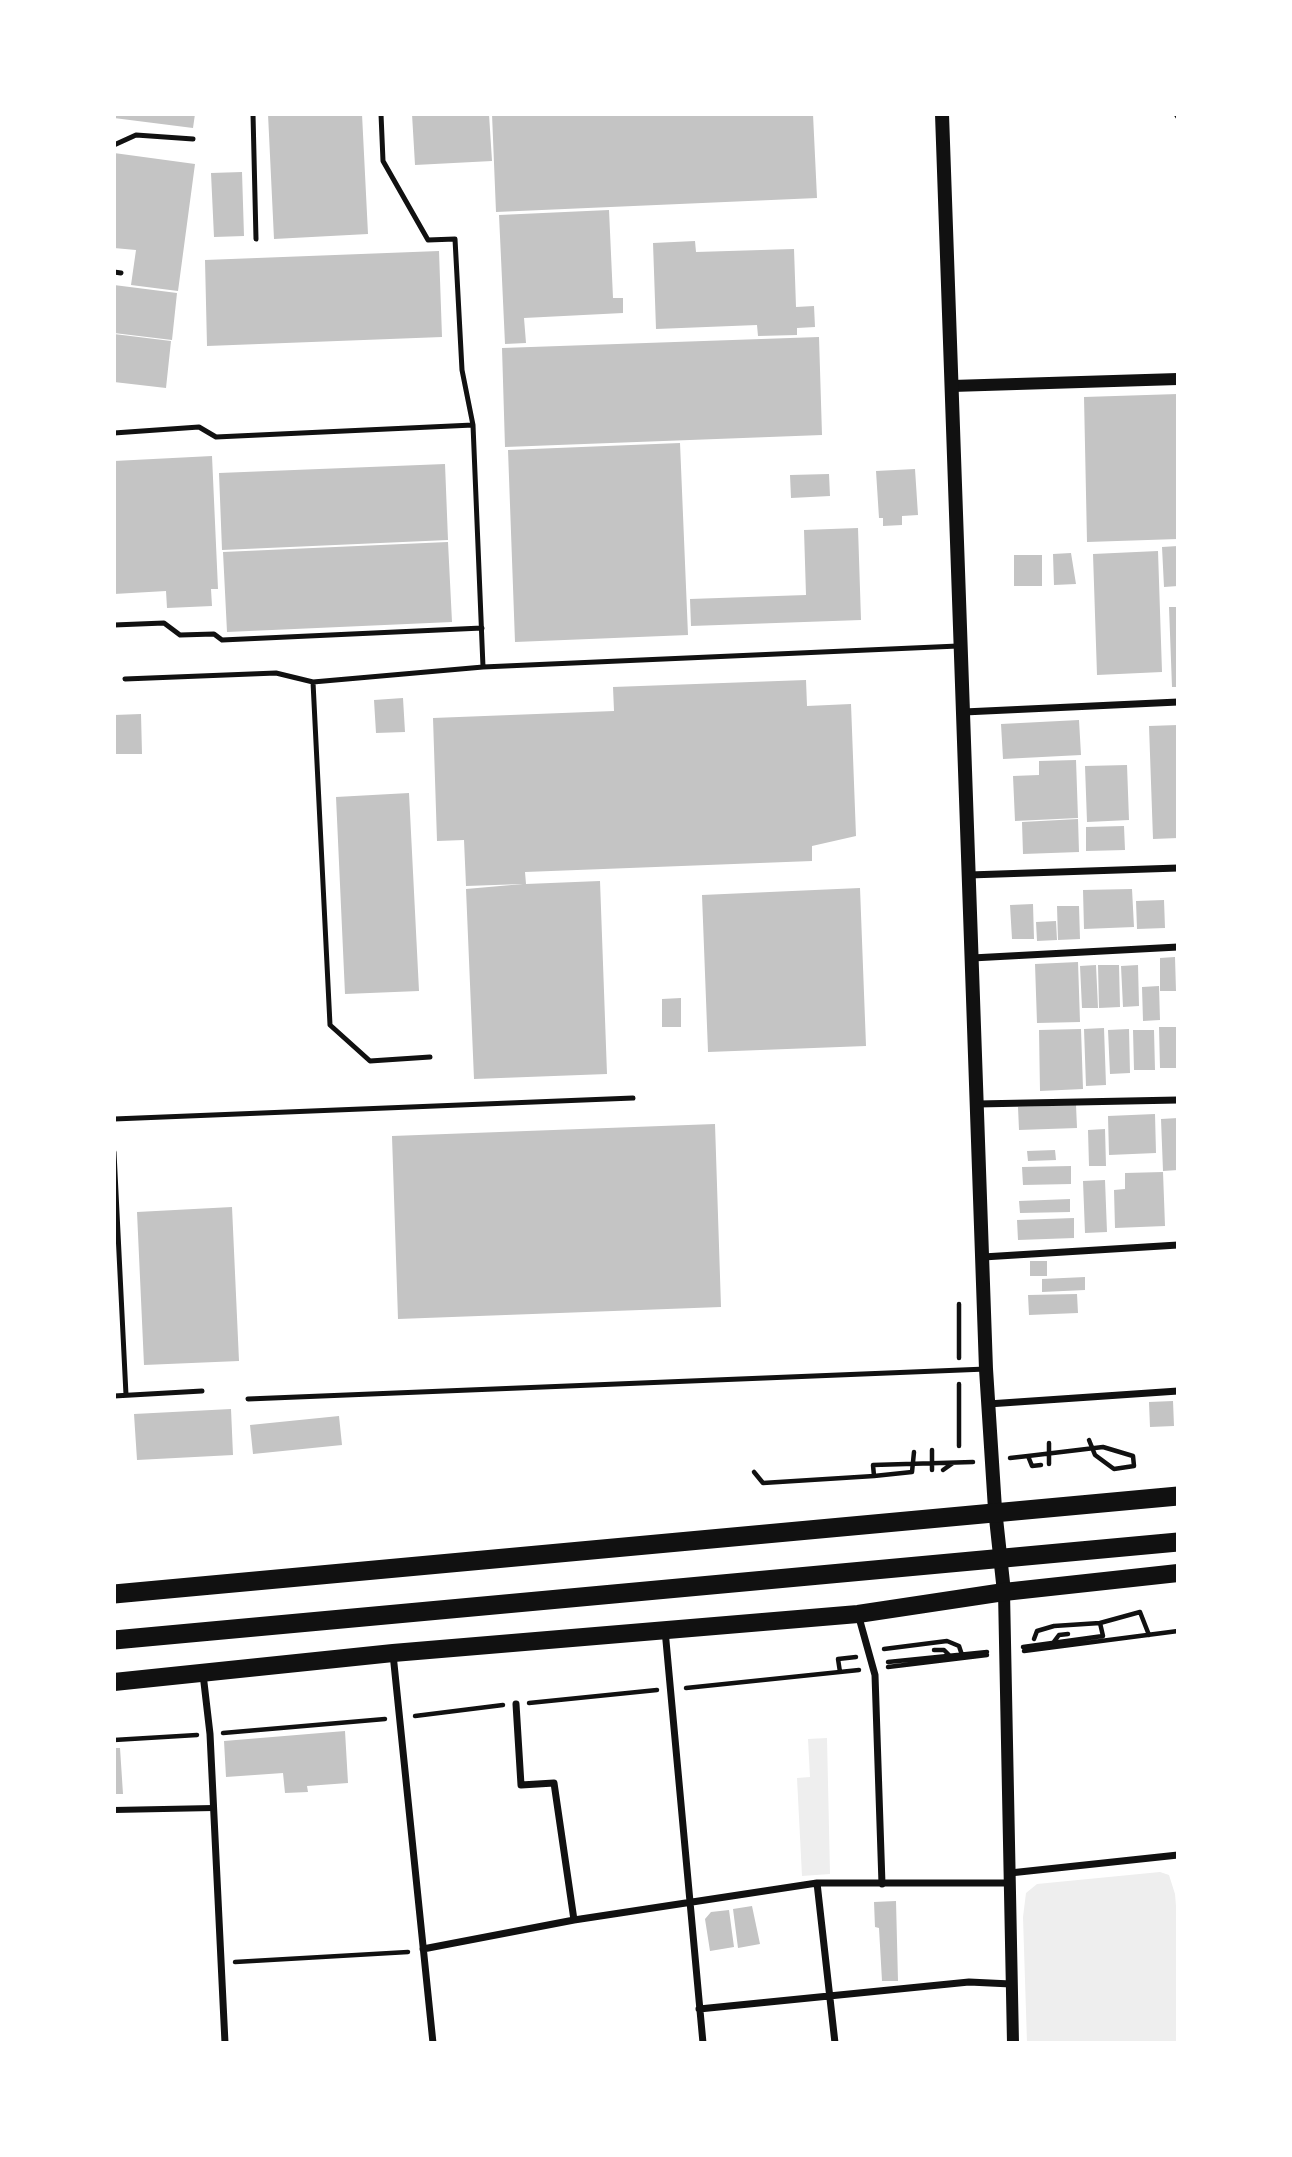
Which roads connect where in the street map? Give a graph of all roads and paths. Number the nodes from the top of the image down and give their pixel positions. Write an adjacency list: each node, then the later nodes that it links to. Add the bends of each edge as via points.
1 (253, 114): 6 (lane)
2 (381, 114): 11 (lane, via 383,161 428,240 455,239 462,370)
3 (942, 114): 10 (main road)
4 (192, 139): 5 (lane, via 136,135)
5 (114, 145)
6 (256, 239)
7 (114, 272): 8 (lane)
8 (121, 273)
9 (1178, 379): 10 (street)
10 (952, 386): 15 (main road)
11 (474, 425): 12 (lane, via 216,437 199,427); 14 (lane)
12 (114, 433)
13 (114, 625): 14 (lane, via 164,623 180,635 214,634 222,640)
14 (481, 628): 16 (lane)
15 (962, 646): 16 (lane); 20 (main road)
16 (483, 667): 18 (lane)
17 (125, 679): 18 (lane, via 276,673)
18 (313, 682): 25 (lane, via 330,1025 370,1061)
19 (1178, 702): 20 (street)
20 (964, 712): 22 (main road)
21 (1178, 867): 22 (street)
22 (969, 875): 24 (main road)
23 (1178, 947): 24 (street)
24 (972, 958): 28 (main road)
25 (430, 1057)
26 (633, 1098): 29 (lane)
27 (1178, 1100): 28 (street)
28 (977, 1104): 32 (main road)
29 (114, 1119)
30 (114, 1152): 36 (lane)
31 (1178, 1245): 32 (street)
32 (982, 1257): 33 (main road)
33 (985, 1369): 38 (lane); 39 (main road)
34 (202, 1391): 36 (lane)
35 (1178, 1391): 39 (street)
36 (126, 1395): 37 (lane)
37 (114, 1396)
38 (248, 1399)
39 (988, 1404): 55 (main road)
40 (1089, 1440): 44 (path, via 1095,1455 1114,1469 1134,1466 1133,1457 1103,1447)
41 (1049, 1443): 49 (path)
42 (932, 1450): 50 (path)
43 (914, 1452): 53 (path, via 912,1472)
44 (1028, 1455): 45 (path); 48 (path, via 1032,1466)
45 (1005, 1458)
46 (983, 1461): 47 (path)
47 (954, 1462): 51 (path); 53 (path, via 873,1465)
48 (1041, 1465)
49 (1049, 1465)
50 (932, 1470)
51 (943, 1470)
52 (754, 1472): 53 (path, via 763,1483)
53 (874, 1476)
54 (1178, 1494): 55 (highway); 58 (highway)
55 (995, 1509): 58 (highway); 59 (main road)
56 (1178, 1542): 68 (highway)
57 (1178, 1573): 59 (highway)
58 (114, 1592)
59 (1004, 1592): 60 (highway); 72 (street)
60 (858, 1614): 62 (highway); 77 (street)
61 (1100, 1623): 65 (path, via 1140,1612)
62 (665, 1630): 71 (highway); 81 (street)
63 (1037, 1631): 67 (path)
64 (1178, 1631): 65 (path)
65 (1149, 1635): 72 (path)
66 (1069, 1638): 69 (path, via 1059,1635)
67 (1034, 1639)
68 (114, 1640)
69 (1053, 1643)
70 (959, 1646): 76 (path)
71 (393, 1653): 79 (highway); 83 (street)
72 (1006, 1653): 76 (path); 89 (street)
73 (950, 1656): 75 (path, via 944,1650 934,1651)
74 (838, 1658): 78 (path)
75 (935, 1658)
76 (964, 1658): 77 (path)
77 (873, 1669): 78 (path); 91 (street)
78 (840, 1672): 81 (path)
79 (203, 1673): 80 (highway); 84 (street)
80 (114, 1682)
81 (672, 1689): 82 (path); 92 (street)
82 (516, 1704): 83 (path); 93 (street, via 521,1784 554,1783)
83 (399, 1718): 84 (path); 94 (street)
84 (210, 1734): 85 (path); 86 (street)
85 (114, 1740)
86 (214, 1808): 87 (street); 95 (street)
87 (114, 1810)
88 (1178, 1855): 89 (street)
89 (1010, 1878): 91 (street); 96 (street)
90 (817, 1883): 91 (street); 92 (street); 97 (street)
91 (882, 1884)
92 (689, 1905): 93 (street); 98 (street)
93 (575, 1920): 94 (street)
94 (423, 1950): 95 (path); 100 (street)
95 (221, 1962): 99 (street)
96 (1011, 1984): 97 (street, via 969,1982); 103 (street)
97 (832, 1995): 98 (street); 102 (street)
98 (699, 2009): 101 (street)
99 (225, 2043)
100 (433, 2043)
101 (703, 2043)
102 (835, 2043)
103 (1013, 2043)

